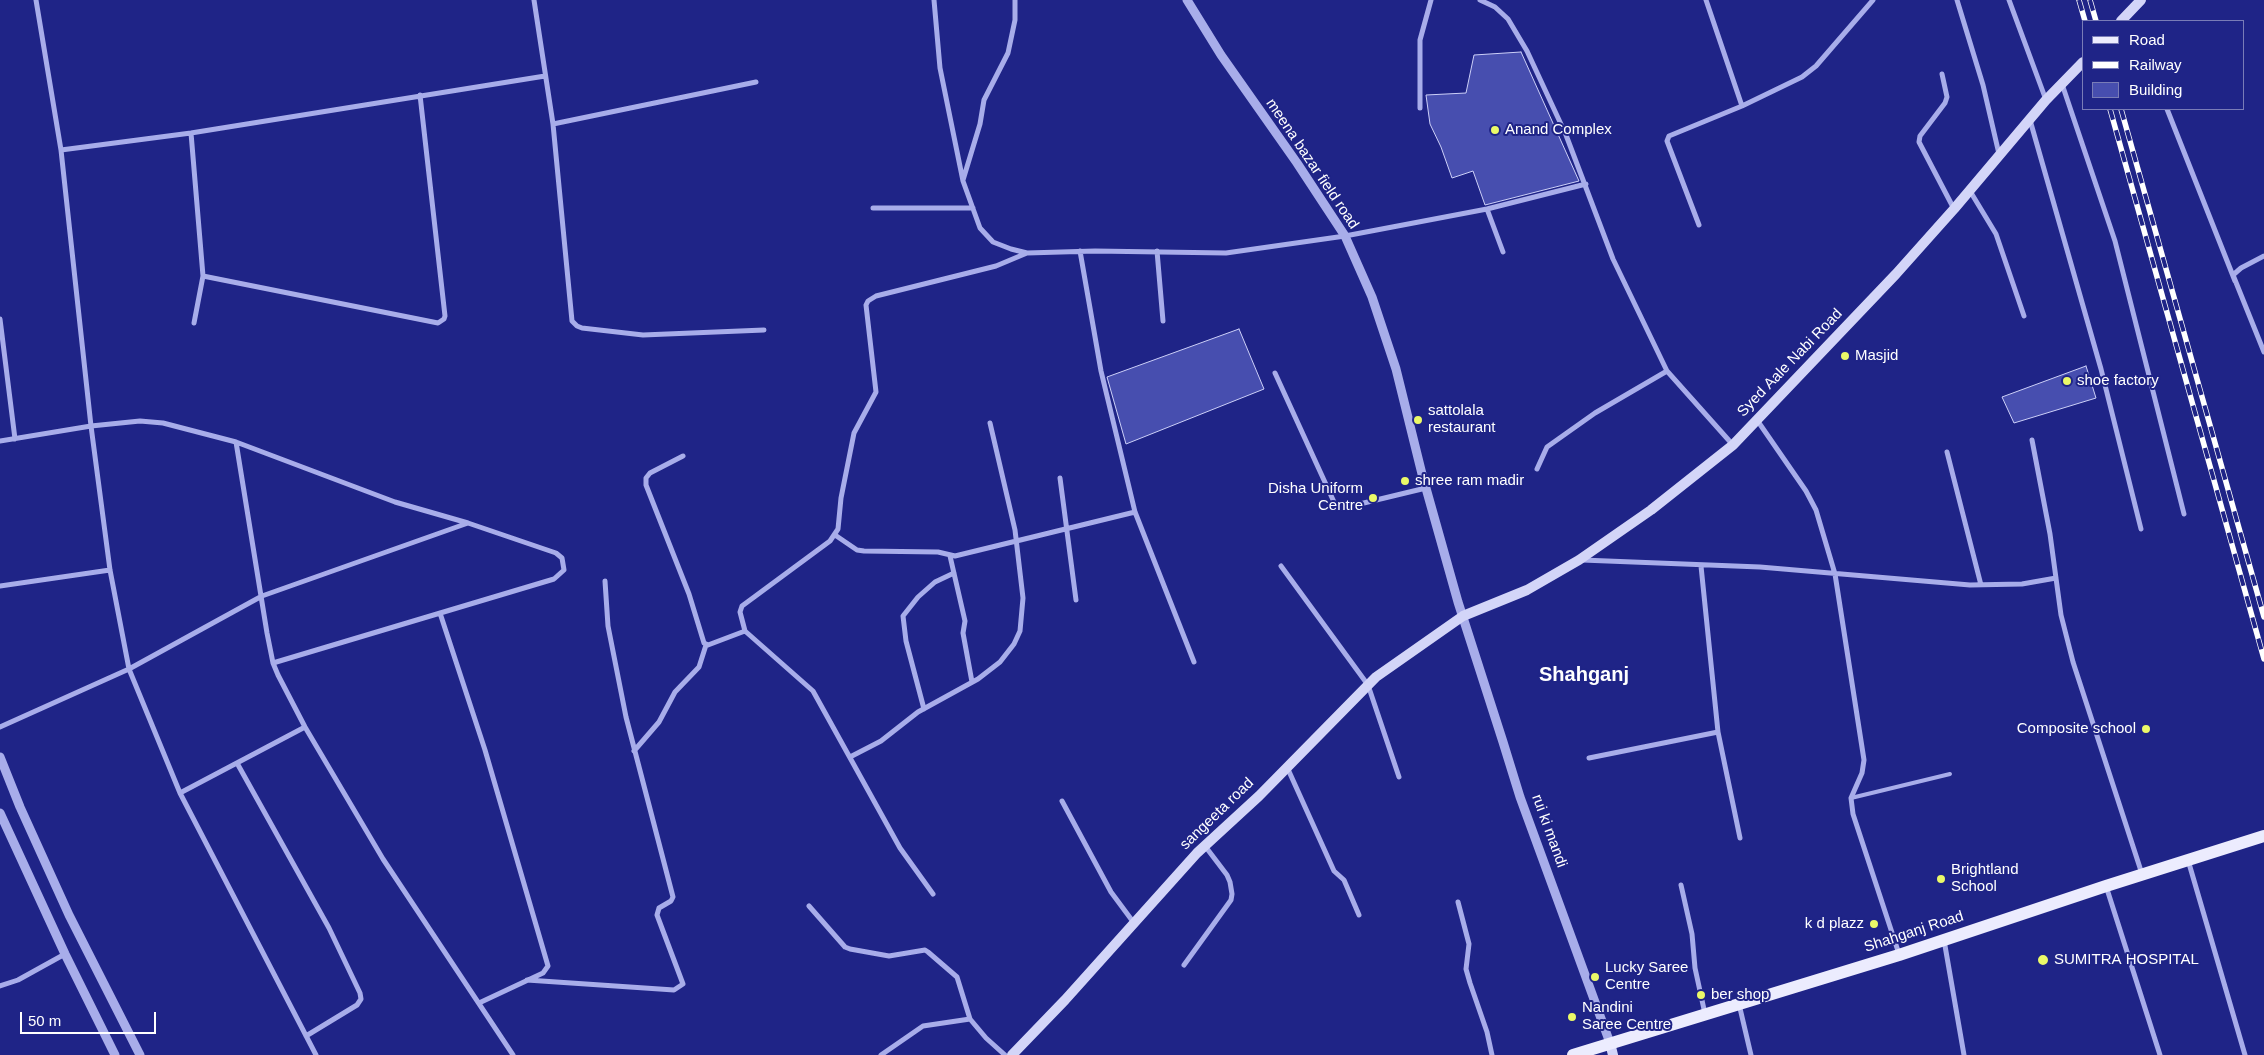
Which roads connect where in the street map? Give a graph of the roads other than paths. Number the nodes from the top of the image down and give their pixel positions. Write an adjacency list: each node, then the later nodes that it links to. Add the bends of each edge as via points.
1 (36, 0): 27 (street)
2 (534, 0): 16 (street)
3 (934, 0): 29 (street, via 940,68)
4 (1015, 0): 29 (street, via 1015,20 1008,53 984,100)
5 (1186, 0): 37 (street, meena bazar field road)
6 (1430, 0): 22 (street, via 1420,40)
7 (1480, 0): 30 (street, via 1495,6 1508,19 1527,51)
8 (1706, 0): 21 (street)
9 (1873, 0): 21 (street, via 1811,70)
10 (1957, 0): 28 (street)
11 (2009, 0): 20 (street)
12 (2141, 0): 13 (main road)
13 (2122, 20)
14 (2082, 63): 18 (main road, Syed Aale Nabi Road)
15 (1942, 74): 35 (street, via 1947,97 1919,142)
16 (545, 76): 19 (street); 25 (street)
17 (756, 82): 25 (street)
18 (2062, 84): 20 (main road, Syed Aale Nabi Road); 67 (street, via 2115,241)
19 (420, 95): 26 (street); 43 (street, via 444,316 441,321 438,323)
20 (2046, 100): 24 (main road, Syed Aale Nabi Road)
21 (1742, 106): 36 (street, via 1669,136)
22 (1420, 108)
23 (2167, 110): 44 (street)
24 (2030, 120): 28 (main road, Syed Aale Nabi Road); 69 (street)
25 (553, 124): 49 (street, via 572,321 575,324 582,328 643,335)
26 (191, 133): 27 (street); 43 (street)
27 (61, 150): 55 (street)
28 (2000, 156): 31 (main road, Syed Aale Nabi Road)
29 (963, 181): 33 (street)
30 (1586, 184): 34 (street); 51 (street, via 1613,259)
31 (1970, 191): 35 (main road, Syed Aale Nabi Road); 45 (street, via 1996,234)
32 (873, 208): 33 (street)
33 (972, 208): 41 (street, via 980,228 989,238 1011,250)
34 (1487, 209): 37 (street); 40 (street)
35 (1954, 209): 53 (main road, Syed Aale Nabi Road)
36 (1699, 225)
37 (1345, 236): 38 (street, via 1226,253); 65 (street, meena bazar field road, via 1372,297 1396,369)
38 (1157, 251): 39 (street); 47 (street)
39 (1080, 252): 41 (street); 66 (street, via 1101,370)
40 (1502, 252)
41 (1028, 253): 71 (street, via 996,266 876,296 868,301 876,392 854,433)
42 (2264, 256): 44 (street, via 2235,272)
43 (203, 276): 48 (street)
44 (2235, 281): 50 (street)
45 (2024, 316)
46 (0, 319): 56 (street)
47 (1163, 321)
48 (194, 323)
49 (764, 330)
50 (2264, 352)
51 (1666, 371): 60 (street); 63 (street, via 1595,413 1547,447)
52 (1275, 373): 65 (street, via 1338,507)
53 (1757, 420): 60 (main road, Syed Aale Nabi Road); 79 (street, via 1816,510)
54 (990, 423): 72 (street)
55 (91, 426): 56 (street); 59 (street, via 140,421 163,423); 77 (street)
56 (15, 439): 58 (street)
57 (2032, 440): 80 (street)
58 (0, 441)
59 (236, 442): 68 (street, via 396,502); 84 (street)
60 (1733, 445): 74 (main road, Syed Aale Nabi Road, via 1651,510)
61 (1947, 452): 82 (street)
62 (683, 456): 89 (street, via 650,473 646,485 690,594)
63 (1537, 469)
64 (1060, 478): 70 (street)
65 (1426, 488): 87 (street, meena bazar field road)
66 (1135, 512): 70 (street); 90 (street)
67 (2184, 514)
68 (468, 523): 84 (street); 86 (street, via 556,553 562,558 564,570 554,579)
69 (2141, 528)
70 (1067, 529): 72 (street); 85 (street)
71 (835, 536): 73 (street, via 857,550 938,552); 88 (street, via 742,606 740,612)
72 (1016, 542): 73 (street); 93 (street, via 1023,598 1020,631 1000,662)
73 (950, 556): 78 (street)
74 (1579, 560): 76 (street); 87 (main road, Syed Aale Nabi Road, via 1527,590)
75 (1281, 566): 94 (street)
76 (1701, 566): 79 (street, via 1760,567); 98 (street)
77 (110, 570): 83 (street); 92 (street)
78 (954, 573): 93 (street, via 965,620 963,634); 95 (street, via 935,582 903,616 906,641)
79 (1835, 574): 82 (street); 108 (street, via 1864,760)
80 (2056, 578): 82 (street, via 2022,584); 115 (street, via 2073,662)
81 (605, 581): 99 (street, via 608,626)
82 (1981, 585)
83 (0, 586)
84 (262, 596): 91 (street); 92 (street)
85 (1076, 600)
86 (440, 613): 91 (street); 127 (street, via 485,750 548,966 546,971)
87 (1463, 616): 94 (main road, sangeeta road); 134 (street, rui ki mandi, via 1520,797)
88 (745, 631): 89 (street); 101 (street, via 813,691)
89 (706, 645): 99 (street, via 699,667 675,692 658,722)
90 (1194, 662)
91 (273, 663): 97 (street)
92 (129, 669): 96 (street); 107 (street)
93 (972, 682): 95 (street)
94 (1368, 685): 104 (main road, sangeeta road); 106 (street)
95 (924, 709): 101 (street, via 881,740)
96 (0, 727)
97 (306, 727): 103 (street); 129 (street, via 383,858)
98 (1718, 732): 102 (street); 112 (street)
99 (634, 751): 127 (street, via 673,897 659,908 657,915 683,984 674,990)
100 (0, 757): 136 (street, via 68,915)
101 (850, 757): 118 (street, via 900,848)
102 (1589, 758)
103 (237, 763): 107 (street); 133 (street, via 329,928 360,993 357,1005)
104 (1286, 766): 113 (main road, sangeeta road, via 1259,796); 121 (street, via 1334,871 1344,880)
105 (1950, 774): 108 (lane)
106 (1399, 777)
107 (180, 793): 133 (street)
108 (1851, 798): 125 (street, via 1853,814)
109 (1062, 801): 122 (street, via 1111,892)
110 (0, 813): 124 (street)
111 (2264, 836): 114 (main road, Shahganj Road)
112 (1740, 838)
113 (1204, 846): 122 (main road, sangeeta road); 126 (street, via 1230,882 1231,900)
114 (2187, 860): 115 (main road, Shahganj Road); 147 (street)
115 (2142, 874): 117 (main road, Shahganj Road)
116 (1681, 885): 131 (street)
117 (2106, 886): 123 (main road, Shahganj Road); 146 (street)
118 (933, 894)
119 (1458, 902): 142 (street, via 1469,944 1466,969)
120 (809, 906): 132 (street, via 850,949 889,956 928,952 957,977)
121 (1359, 916)
122 (1134, 923): 141 (main road, sangeeta road)
123 (1944, 940): 125 (main road, Shahganj Road); 145 (street)
124 (65, 954): 128 (street, via 18,980); 135 (street)
125 (1899, 955): 130 (main road, Shahganj Road)
126 (1184, 965)
127 (527, 980): 129 (street)
128 (0, 986)
129 (479, 1003): 138 (street)
130 (1739, 1004): 131 (main road, Shahganj Road); 144 (street)
131 (1705, 1014): 134 (main road, Shahganj Road)
132 (970, 1019): 139 (street, via 923,1026); 140 (street)
133 (306, 1036): 137 (street)
134 (1611, 1049): 143 (main road, Shahganj Road)
135 (115, 1055)
136 (140, 1055)
137 (316, 1055)
138 (513, 1055)
139 (881, 1055)
140 (1005, 1055)
141 (1012, 1055)
142 (1492, 1055)
143 (1573, 1055)
144 (1751, 1055)
145 (1964, 1055)
146 (2160, 1055)
147 (2245, 1055)

